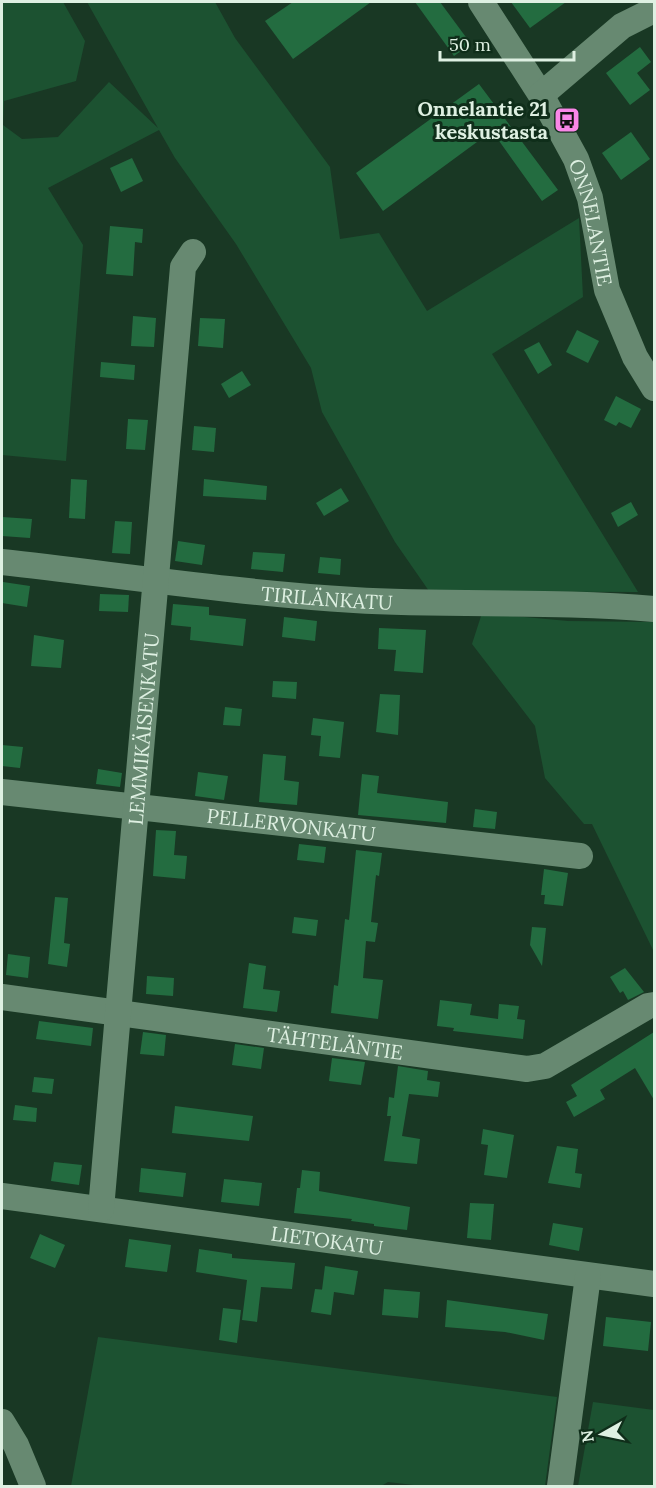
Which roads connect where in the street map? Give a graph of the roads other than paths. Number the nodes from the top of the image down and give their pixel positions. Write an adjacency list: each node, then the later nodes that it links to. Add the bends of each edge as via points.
1 (481, 2): 3 (street, ONNELANTIE)
2 (654, 10): 3 (street, via 622,26)
3 (541, 94): 5 (street, ONNELANTIE, via 576,159 590,198 607,290 635,357)
4 (193, 252): 7 (street, LEMMIKÄISENKATU, via 183,267)
5 (654, 388)
6 (2, 562): 7 (street, TIRILÄNKATU)
7 (156, 579): 8 (street, TIRILÄNKATU, via 352,600 600,604); 10 (street, LEMMIKÄISENKATU)
8 (654, 609)
9 (2, 792): 10 (street, PELLERVONKATU)
10 (136, 807): 11 (street, PELLERVONKATU); 14 (street, LEMMIKÄISENKATU)
11 (580, 856)
12 (2, 997): 14 (street, TÄHTELÄNTIE)
13 (654, 1005): 14 (street, TÄHTELÄNTIE, via 545,1066 527,1069)
14 (118, 1011): 16 (street, LEMMIKÄISENKATU)
15 (2, 1196): 16 (street, LIETOKATU)
16 (101, 1209): 17 (street, LIETOKATU)
17 (588, 1276): 18 (street, LIETOKATU); 21 (street)
18 (654, 1284)
19 (2, 1422): 20 (street)
20 (33, 1486)
21 (560, 1486)

